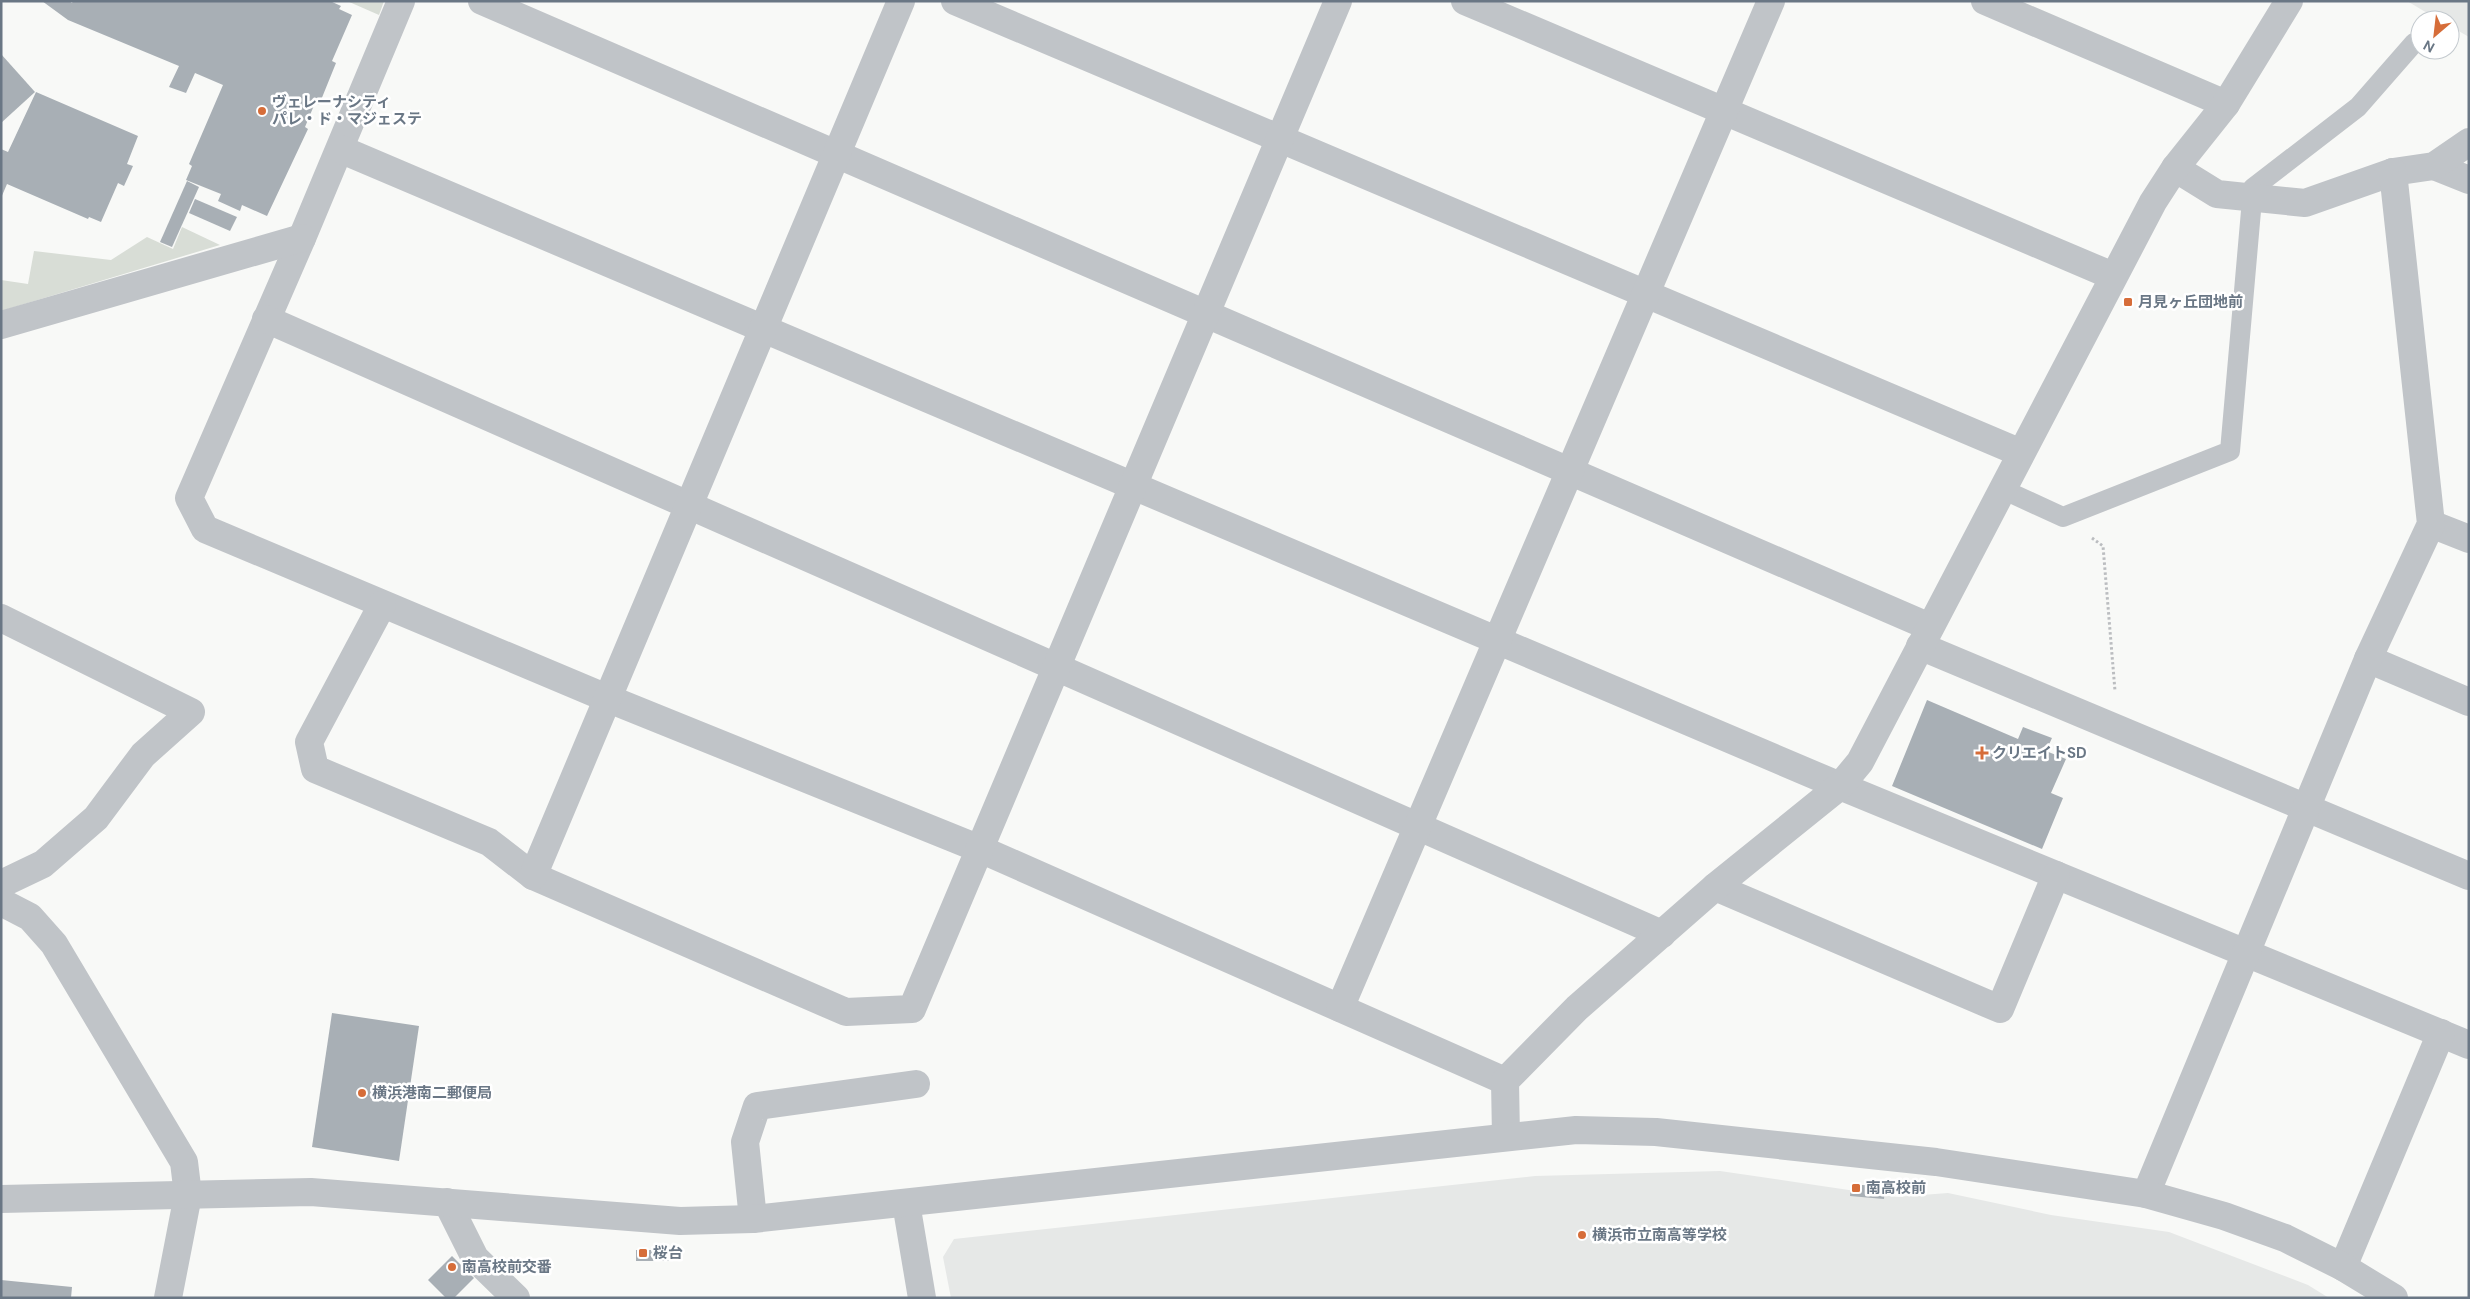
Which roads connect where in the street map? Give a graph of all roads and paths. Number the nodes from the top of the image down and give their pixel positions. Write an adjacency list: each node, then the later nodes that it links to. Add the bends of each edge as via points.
1 (401, 1): 16 (street)
2 (482, 1): 17 (street)
3 (901, 1): 17 (street)
4 (955, 1): 14 (street)
5 (1338, 1): 14 (street)
6 (1465, 1): 13 (street)
7 (1771, 1): 13 (street)
8 (1985, 1): 10 (street)
9 (2289, 1): 12 (street)
10 (2020, 8): 12 (street)
11 (2410, 48): 22 (lane, via 2358,107 2252,188)
12 (2226, 104): 19 (street)
13 (1724, 111): 24 (street); 25 (street)
14 (1279, 139): 25 (street); 26 (street)
15 (2469, 142): 18 (street)
16 (340, 149): 23 (street); 29 (street)
17 (836, 155): 26 (street); 29 (street)
18 (2434, 166): 20 (street); 21 (street)
19 (2175, 168): 22 (street, via 2217,194); 24 (street)
20 (2393, 172): 22 (street, via 2304,202); 36 (street)
21 (2469, 180)
22 (2251, 198): 35 (lane, via 2230,452)
23 (302, 238): 27 (street); 28 (street)
24 (2113, 276): 30 (street)
25 (1646, 294): 30 (street); 31 (street)
26 (1206, 314): 31 (street); 32 (street)
27 (266, 319): 34 (street); 38 (street, via 189,498 206,529)
28 (1, 325)
29 (762, 330): 32 (street); 34 (street)
30 (2020, 453): 33 (street)
31 (1570, 471): 40 (street); 41 (street)
32 (1133, 487): 41 (street); 43 (street)
33 (2002, 489): 35 (lane); 40 (street)
34 (689, 505): 43 (street); 44 (street)
35 (2063, 517): 46 (path, via 2103,546)
36 (2432, 524): 37 (street); 42 (street)
37 (2469, 539)
38 (382, 604): 44 (street); 52 (street, via 309,742 314,769 489,842)
39 (1, 618): 54 (street, via 191,712 143,755 96,818 43,864)
40 (1925, 636): 46 (street); 47 (street, via 1860,762)
41 (1497, 641): 47 (street); 49 (street)
42 (2368, 659): 45 (street); 48 (street)
43 (1056, 668): 49 (street); 50 (street)
44 (609, 698): 50 (street); 52 (street)
45 (2469, 702)
46 (2119, 729): 48 (street)
47 (1840, 786): 51 (street); 55 (street)
48 (2306, 808): 53 (street); 58 (street)
49 (1418, 827): 57 (street); 59 (street)
50 (980, 849): 52 (street, via 912,1009 846,1012); 59 (street)
51 (2056, 875): 55 (street, via 2000,1009); 58 (street)
52 (533, 876)
53 (2469, 876)
54 (1, 884)
55 (1715, 888): 57 (street)
56 (1, 902): 66 (street, via 30,917 54,944 184,1162)
57 (1662, 934): 62 (street, via 1576,1008)
58 (2246, 953): 60 (street); 65 (street)
59 (1340, 1008): 62 (street)
60 (2441, 1033): 61 (street); 71 (street)
61 (2469, 1045)
62 (1505, 1081): 64 (street)
63 (916, 1084): 70 (street, via 757,1106 745,1142)
64 (1506, 1137): 65 (street, via 1576,1130 1656,1132 1936,1162); 69 (street)
65 (2146, 1194): 71 (street, via 2268,1232)
66 (188, 1196): 67 (street); 68 (street, via 311,1192); 72 (street)
67 (1, 1199)
68 (447, 1202): 70 (street, via 680,1221); 73 (street, via 475,1258)
69 (906, 1203): 70 (street); 74 (street)
70 (752, 1219)
71 (2343, 1267): 75 (street)
72 (168, 1298)
73 (516, 1298)
74 (922, 1298)
75 (2394, 1298)

